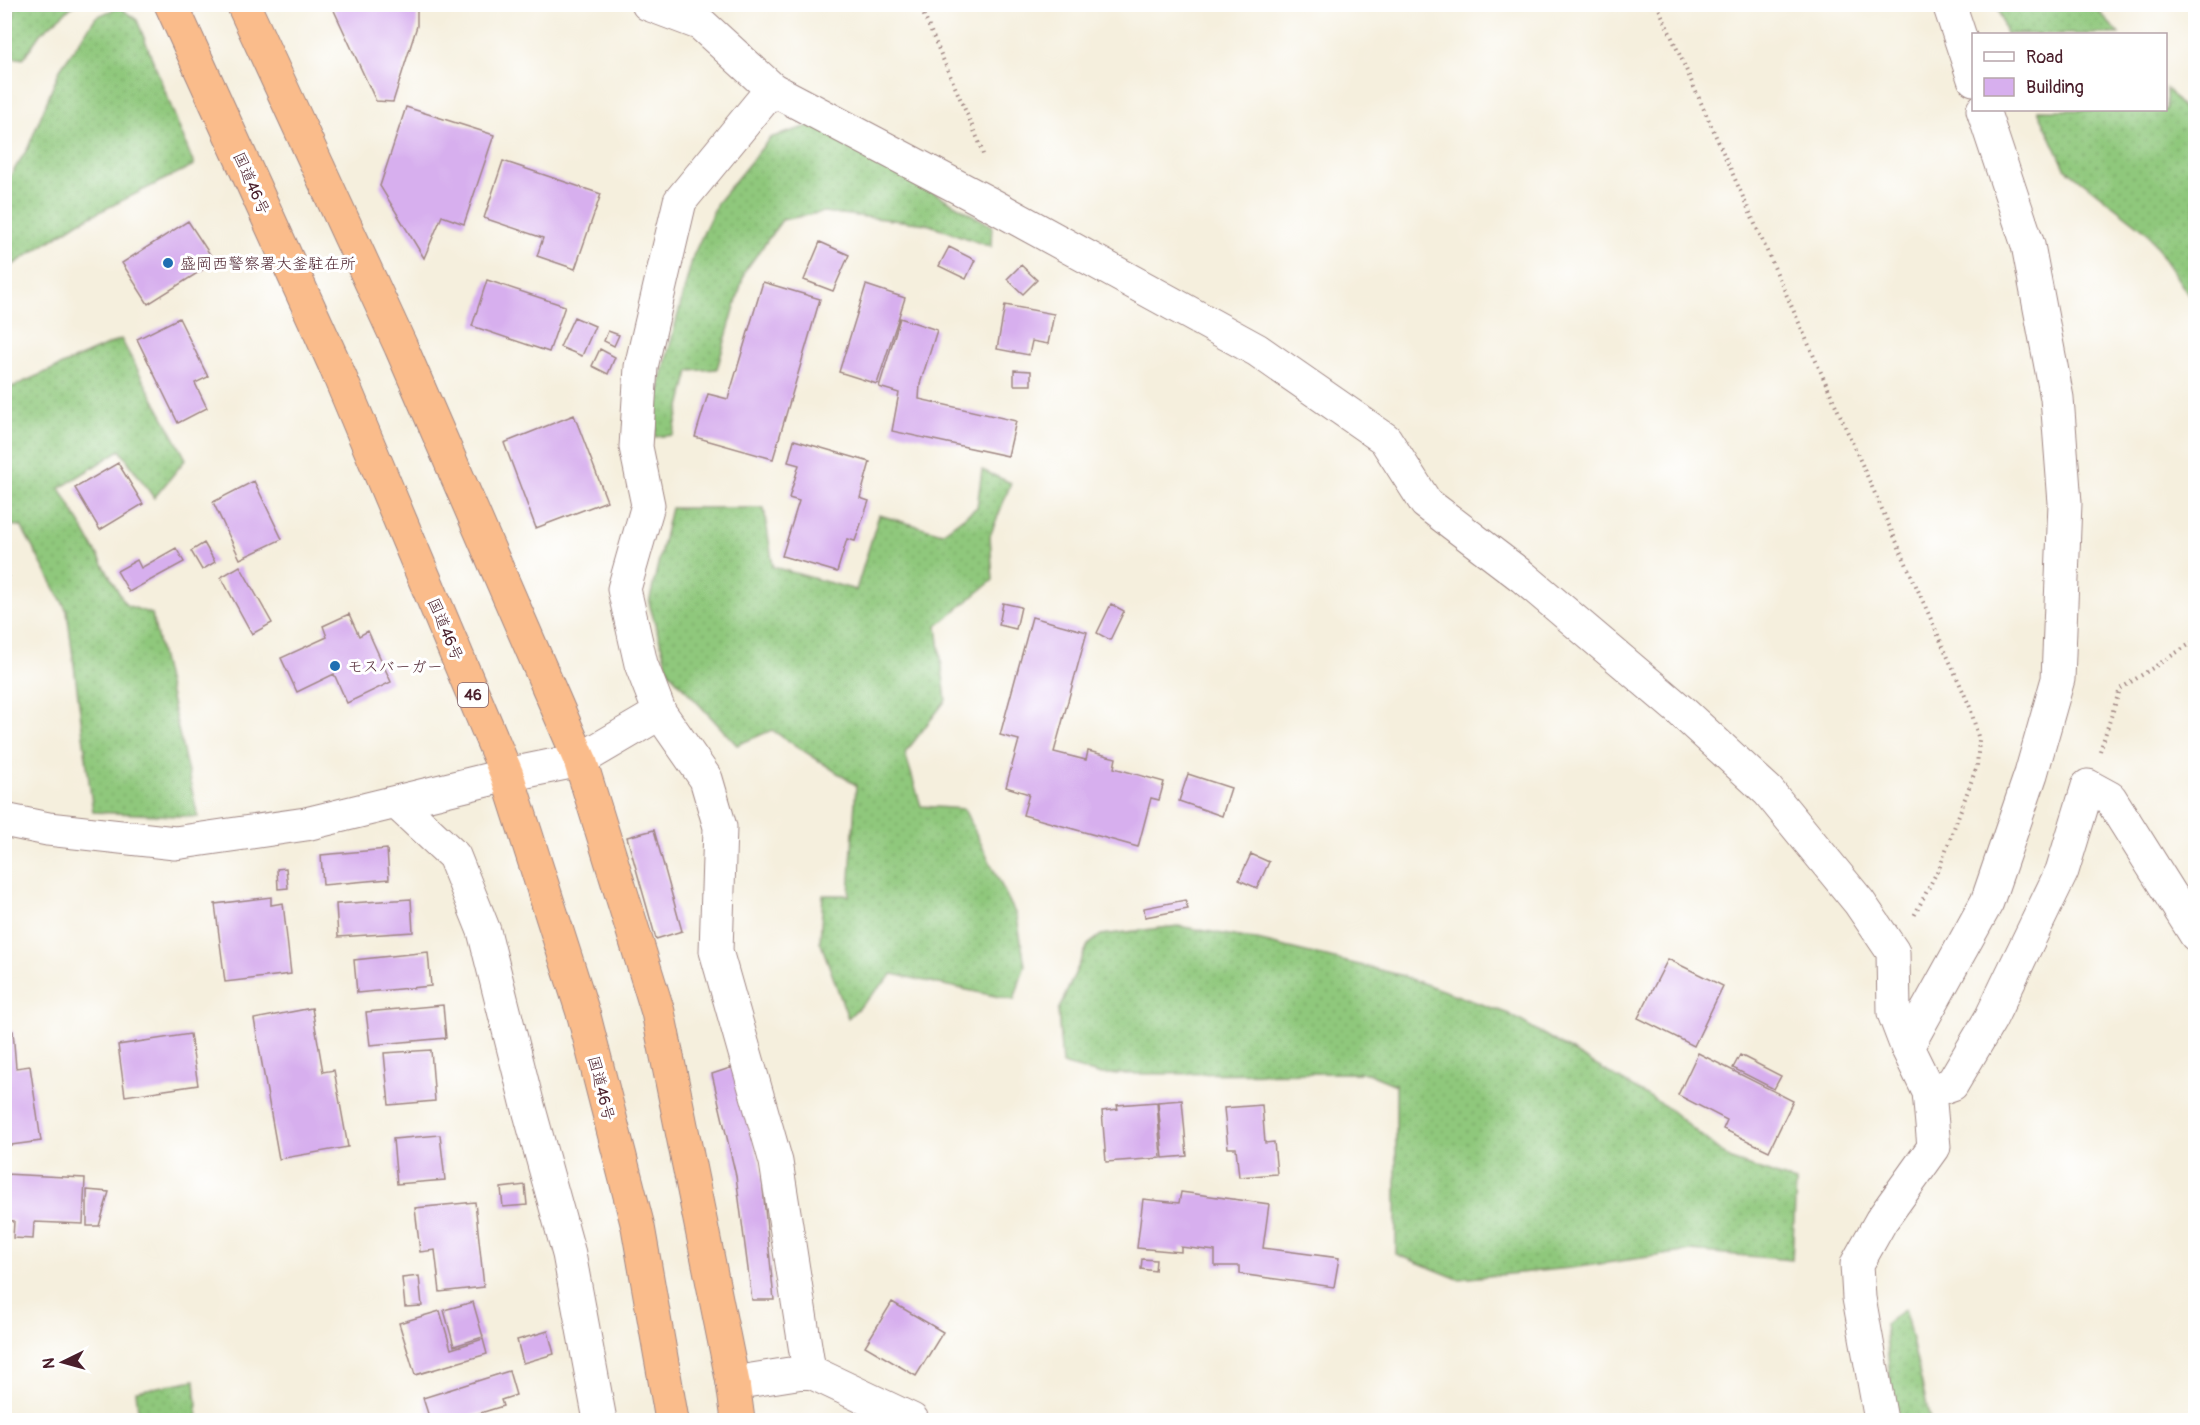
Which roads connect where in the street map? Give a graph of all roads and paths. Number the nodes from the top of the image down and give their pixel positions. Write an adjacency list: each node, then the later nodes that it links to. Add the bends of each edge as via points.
1 (171, 4): 14 (highway, 国道46号 / 46, via 334,363)
2 (243, 4): 13 (highway, via 402,347)
3 (648, 4): 8 (street, via 701,24)
4 (919, 4): 10 (path, via 981,144)
5 (1657, 4): 19 (path, via 1970,707 1979,740 1977,766 1940,866)
6 (1949, 4): 7 (street)
7 (1972, 73)
8 (772, 89): 10 (street); 12 (street, via 680,201 642,367 636,447 648,505 624,589 641,664)
9 (1983, 111): 20 (street, via 2028,245 2057,398 2065,502 2058,679 2031,774 1987,902)
10 (994, 206): 19 (street, via 1257,350 1385,439 1426,503 1523,577 1681,711 1768,791 1859,902)
11 (2196, 640): 15 (path, via 2120,689)
12 (660, 713): 13 (street); 22 (street, via 706,779 720,827 716,951 776,1162)
13 (580, 760): 14 (street); 23 (highway, via 658,1012)
14 (507, 774): 16 (street); 25 (highway, 国道46号 / 46, via 584,1016 632,1205)
15 (2088, 786): 18 (street, via 2110,798); 21 (street, via 2062,871 1991,1018 1952,1084)
16 (396, 802): 17 (street, via 306,824 175,843 48,829); 24 (street, via 454,856 484,931 569,1254)
17 (4, 820)
18 (2196, 935)
19 (1893, 952): 20 (street, via 1894,1013)
20 (1907, 1047): 21 (street)
21 (1929, 1092): 28 (street, via 1934,1146 1881,1221 1857,1263 1859,1298)
22 (809, 1371): 23 (street); 27 (street)
23 (733, 1383): 26 (highway)
24 (600, 1420)
25 (672, 1420)
26 (738, 1420)
27 (912, 1420)
28 (1881, 1420)

